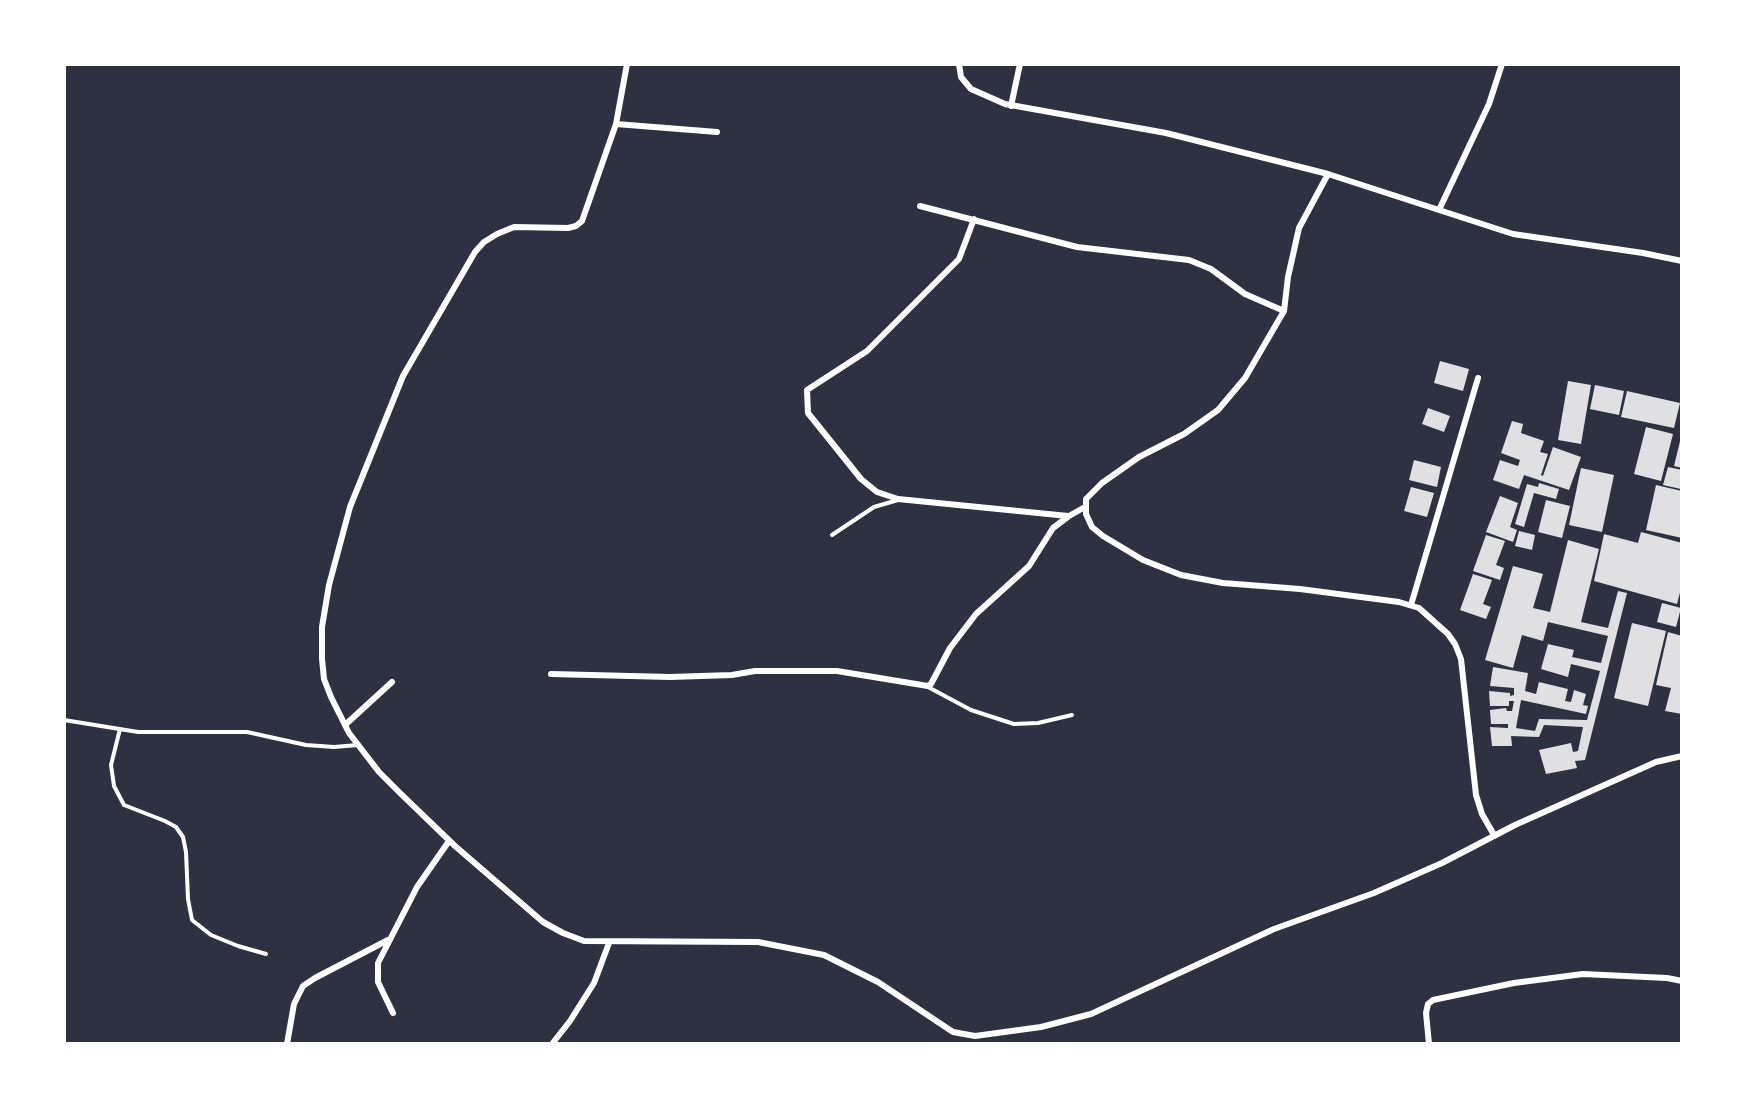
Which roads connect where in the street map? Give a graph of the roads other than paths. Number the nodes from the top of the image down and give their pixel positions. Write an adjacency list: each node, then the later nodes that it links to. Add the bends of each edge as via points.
1 (627, 64): 6 (street)
2 (959, 64): 5 (street, via 971,89)
3 (1020, 64): 5 (street)
4 (1502, 64): 10 (street, via 1490,104)
5 (1011, 106): 8 (street, via 1166,133)
6 (616, 124): 7 (street); 25 (street, via 582,221 568,228 514,227 484,242 403,376 350,507 322,627 324,679)
7 (717, 132)
8 (1328, 174): 10 (street); 13 (street, via 1299,228)
9 (920, 206): 11 (street)
10 (1439, 210): 12 (street, via 1513,234)
11 (974, 219): 13 (street, via 1077,248 1189,260 1211,269 1245,294); 15 (street, via 959,259 867,351 807,390 808,413 861,479 877,492)
12 (1682, 261)
13 (1284, 311): 16 (street, via 1245,378 1218,410 1102,483 1088,496)
14 (1478, 378): 19 (street)
15 (898, 499): 17 (street); 18 (lane, via 874,507)
16 (1085, 507): 17 (street); 19 (street, via 1088,521 1103,536 1143,560 1181,575)
17 (1069, 516): 22 (street, via 1053,528 1029,566 976,614)
18 (832, 535)
19 (1411, 605): 29 (street, via 1448,634 1458,652 1476,795)
20 (551, 674): 22 (street, via 670,677 837,671)
21 (392, 682): 25 (street)
22 (928, 686): 23 (lane, via 971,710 1014,724)
23 (1072, 715)
24 (64, 720): 26 (lane)
25 (345, 725): 27 (street)
26 (120, 729): 27 (lane, via 161,733 247,732 306,745); 33 (lane, via 111,765 114,786 124,805 165,821 183,837 192,920 210,935)
27 (359, 746): 30 (street, via 379,772)
28 (1682, 756): 29 (street, via 1656,762)
29 (1494, 836): 32 (street, via 1433,868 1274,929 1091,1014 1041,1028 975,1036 954,1032 878,982 824,955 758,942)
30 (449, 841): 31 (street, via 417,887); 32 (street, via 543,922 585,941)
31 (388, 940): 35 (street, via 377,972); 36 (street, via 303,986 294,1004)
32 (609, 942): 37 (street, via 594,983)
33 (266, 954)
34 (1682, 981): 38 (street, via 1583,974 1433,999 1426,1013)
35 (393, 1013)
36 (287, 1044)
37 (552, 1044)
38 (1429, 1044)

